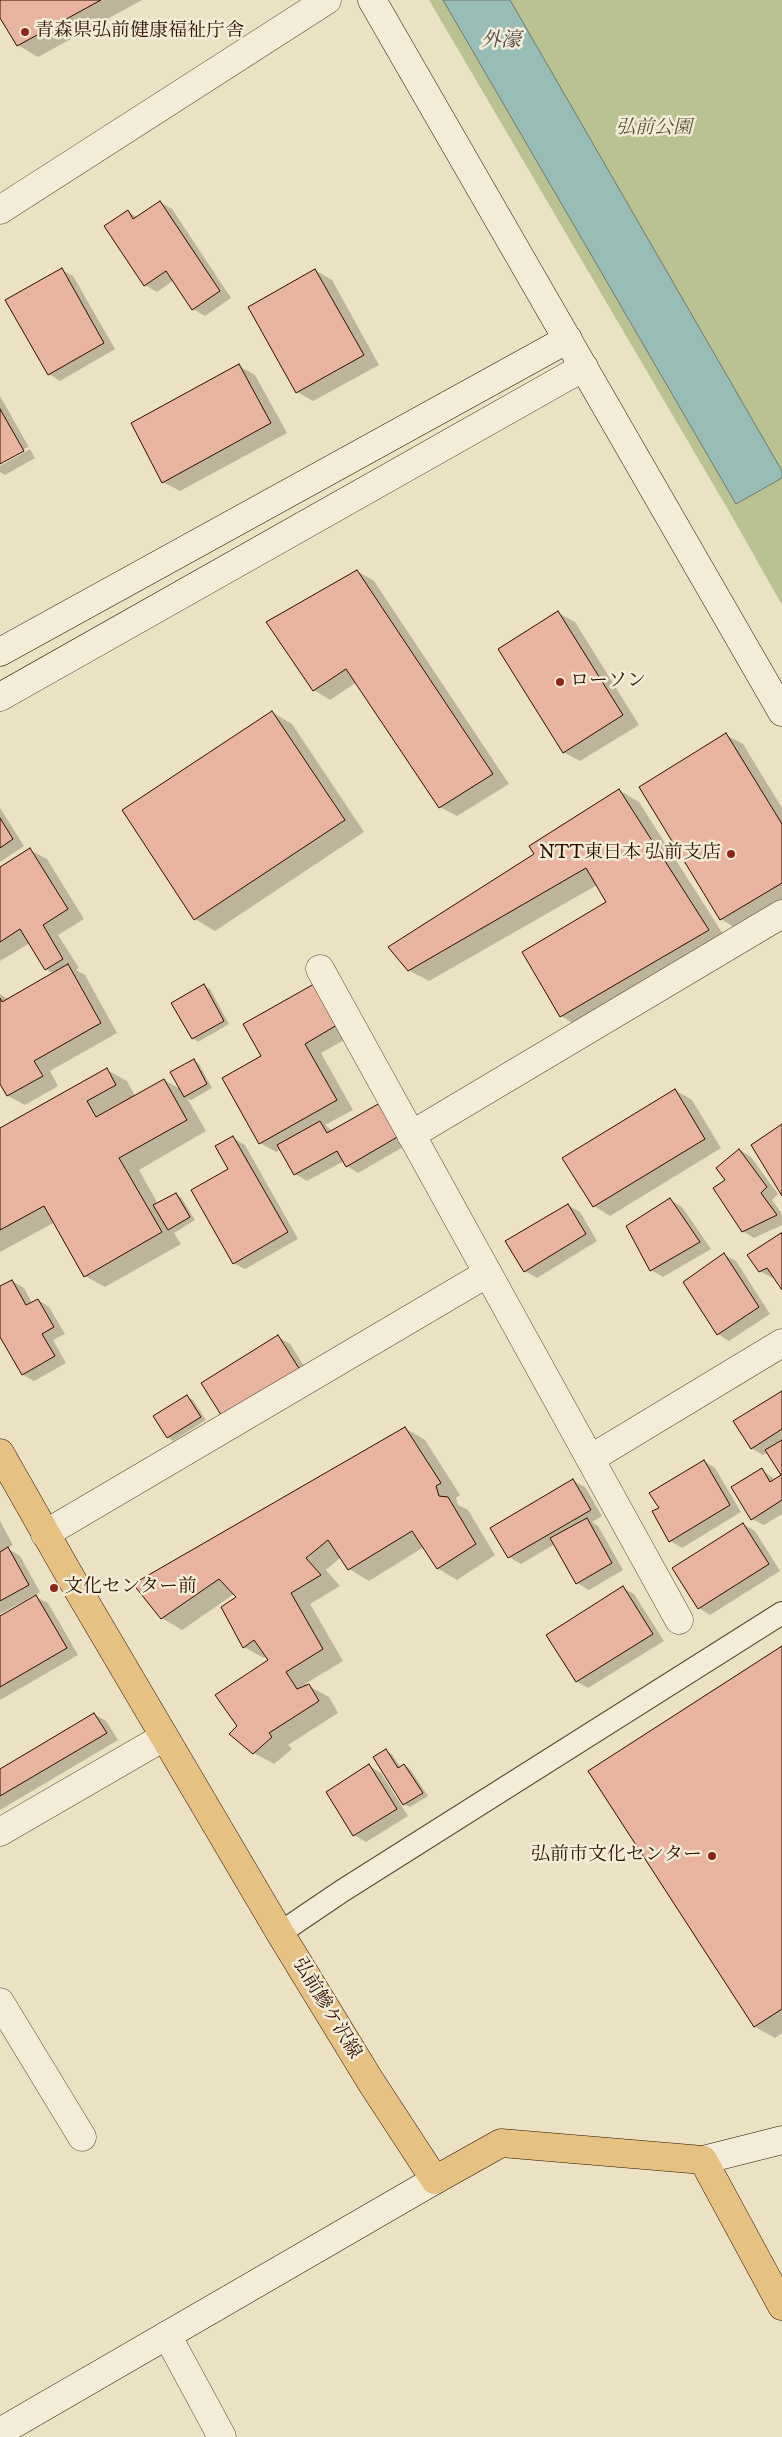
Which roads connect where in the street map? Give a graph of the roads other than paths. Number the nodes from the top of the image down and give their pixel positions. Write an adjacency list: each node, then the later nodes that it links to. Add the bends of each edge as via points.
1 (327, 0): 3 (street)
2 (372, 0): 4 (street)
3 (0, 210)
4 (568, 340): 5 (street); 6 (street)
5 (584, 367): 7 (street); 8 (street)
6 (0, 652)
7 (0, 697)
8 (782, 712)
9 (782, 914): 11 (street)
10 (320, 969): 11 (street)
11 (411, 1135): 12 (street)
12 (488, 1273): 15 (street); 16 (street)
13 (782, 1343): 15 (street)
14 (0, 1453): 16 (main road, 弘前鰺ケ沢線)
15 (590, 1459): 18 (street)
16 (45, 1534): 19 (main road, 弘前鰺ケ沢線)
17 (782, 1613): 21 (lane)
18 (679, 1620)
19 (164, 1738): 20 (street); 21 (main road, 弘前鰺ケ沢線)
20 (0, 1832)
21 (280, 1933): 26 (main road, 弘前鰺ケ沢線)
22 (0, 2002): 23 (street)
23 (82, 2137)
24 (782, 2140): 25 (street)
25 (703, 2160): 26 (main road, via 501,2144); 27 (main road)
26 (435, 2180): 28 (street)
27 (782, 2306)
28 (167, 2335): 29 (street); 30 (street)
29 (0, 2432)
30 (222, 2437)

